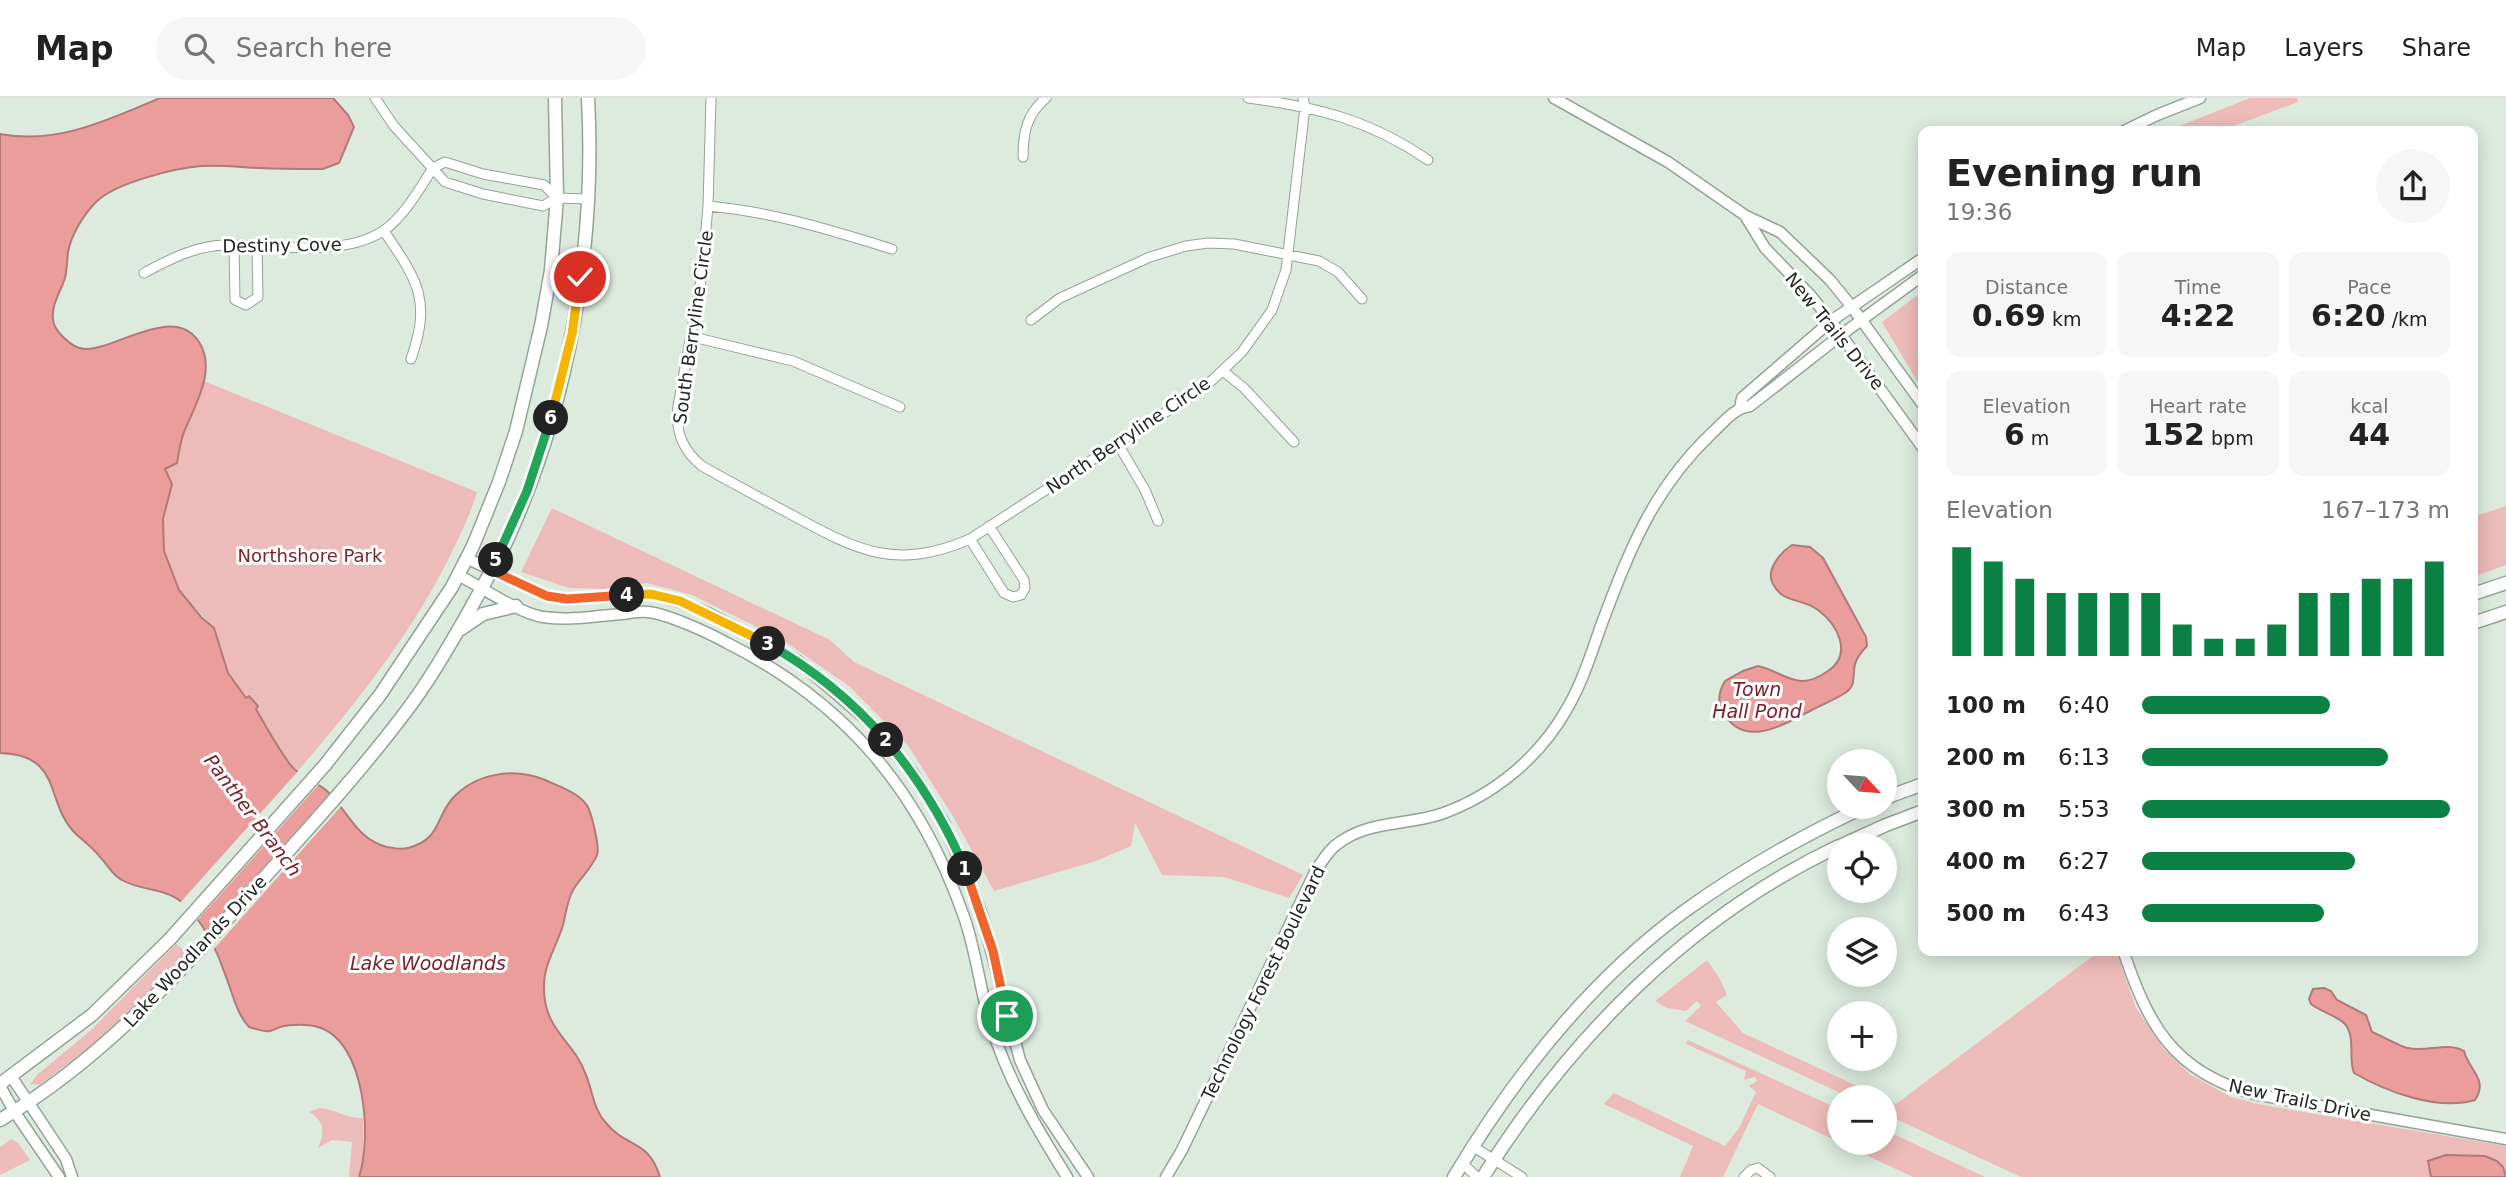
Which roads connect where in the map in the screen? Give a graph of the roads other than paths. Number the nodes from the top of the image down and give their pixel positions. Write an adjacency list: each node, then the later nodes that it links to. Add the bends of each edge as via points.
1 (375, 98): 14 (street, via 408,144)
2 (555, 98): 15 (main road, Lake Woodlands Drive)
3 (588, 98): 16 (main road, Lake Woodlands Drive)
4 (711, 98): 17 (street, South Berryline Circle)
5 (1046, 98): 12 (street, via 1029,118)
6 (1248, 98): 10 (street)
7 (1310, 98): 10 (street, North Berryline Circle)
8 (1554, 98): 18 (street, New Trails Drive, via 1668,162)
9 (2200, 98): 11 (street)
10 (1304, 103): 13 (street, via 1381,131); 23 (street, North Berryline Circle)
11 (2134, 126)
12 (1023, 156)
13 (1428, 160)
14 (433, 168): 15 (street, via 445,162 544,185); 15 (street, via 445,182 483,194 543,206); 19 (street, Destiny Cove)
15 (557, 198): 16 (street); 45 (main road, Lake Woodlands Drive, via 551,270 529,383 499,482)
16 (588, 199): 46 (main road, Lake Woodlands Drive, via 572,334 559,391 527,491)
17 (708, 206): 22 (street, via 788,217); 33 (street, South Berryline Circle)
18 (1746, 216): 28 (street, New Trails Drive, via 1780,232); 31 (street, New Trails Drive, via 1765,248)
19 (384, 230): 21 (street, Destiny Cove, via 333,247); 34 (street, via 410,270 421,302 419,336)
20 (234, 246): 21 (street, Destiny Cove); 21 (street, via 235,300 246,305 258,297); 25 (street, Destiny Cove, via 182,253)
21 (257, 246)
22 (892, 248)
23 (1289, 254): 27 (street, via 1319,261 1338,272); 29 (street, via 1234,244 1186,246 1150,257 1060,298); 35 (street, North Berryline Circle, via 1272,310)
24 (1918, 261): 28 (street)
25 (144, 273)
26 (1918, 279): 30 (street, Technology Forest Boulevard)
27 (1362, 299)
28 (1852, 307): 30 (street, New Trails Drive); 31 (street)
29 (1031, 320)
30 (1862, 320): 32 (street, Technology Forest Boulevard); 36 (street, New Trails Drive)
31 (1831, 321): 32 (street, New Trails Drive); 38 (street, via 1742,398)
32 (1841, 334): 38 (street, Technology Forest Boulevard, via 1750,406); 39 (street, New Trails Drive)
33 (693, 337): 37 (street, via 793,360); 44 (street, South Berryline Circle, via 676,423 684,446 702,466 835,539 878,554 915,556)
34 (411, 359)
35 (1223, 371): 40 (street); 41 (street, North Berryline Circle)
36 (1918, 398)
37 (900, 407)
38 (1740, 408): 82 (street, Technology Forest Boulevard, via 1683,465 1650,510 1574,695 1536,752 1495,787 1441,813 1365,828 1334,845 1316,870)
39 (1918, 440)
40 (1294, 442)
41 (1118, 444): 42 (street); 43 (street, North Berryline Circle)
42 (1158, 521)
43 (989, 526): 44 (street, North Berryline Circle); 44 (street, via 1024,580 1021,595 1004,593)
44 (970, 539)
45 (466, 558): 46 (street); 47 (main road, Lake Woodlands Drive)
46 (491, 570): 49 (main road, Lake Woodlands Drive); 53 (street, via 547,596 651,594)
47 (458, 575): 49 (street); 68 (main road, Lake Woodlands Drive, via 432,621 326,765 170,939 93,1015)
48 (2506, 583): 50 (main road)
49 (482, 587): 51 (street); 56 (main road, Lake Woodlands Drive)
50 (2478, 592)
51 (516, 606): 55 (street, via 541,617 649,612); 56 (main road, via 483,614)
52 (2506, 612): 54 (main road)
53 (708, 614): 55 (street); 57 (street)
54 (2478, 621)
55 (698, 629): 58 (street)
56 (458, 631): 69 (main road, Lake Woodlands Drive, via 406,712 348,785 193,958 112,1038)
57 (797, 661): 58 (street); 65 (street, via 875,727 912,772 943,821)
58 (785, 677): 66 (street, via 835,714 891,775 928,831)
59 (1918, 786): 60 (main road)
60 (1897, 794)
61 (1918, 813): 63 (main road)
62 (1839, 819): 75 (main road, via 1745,871 1684,912 1626,960 1520,1077)
63 (1869, 833)
64 (1827, 854): 76 (main road, via 1710,925 1644,978 1563,1064)
65 (981, 912): 66 (street); 70 (street, via 1020,1060)
66 (964, 917): 72 (street, via 990,1021)
67 (2125, 956): 74 (street, New Trails Drive, via 2168,1044 2214,1080 2254,1094)
68 (4, 1082): 69 (street); 71 (street)
69 (28, 1103): 71 (main road, Lake Woodlands Drive); 79 (street, via 66,1159)
70 (1043, 1110): 72 (street); 81 (street)
71 (14, 1111): 73 (main road, Lake Woodlands Drive); 78 (street)
72 (1028, 1115): 80 (street)
73 (0, 1120)
74 (2506, 1139)
75 (1472, 1146): 76 (street); 77 (main road)
76 (1493, 1160): 85 (main road); 86 (street)
77 (1462, 1163): 83 (main road); 84 (street)
78 (59, 1177)
79 (72, 1177)
80 (1067, 1177)
81 (1088, 1177)
82 (1166, 1177)
83 (1454, 1177)
84 (1477, 1177)
85 (1483, 1177)
86 (1522, 1177)
87 (1744, 1177): 88 (street, via 1758,1168)
88 (1770, 1177)

